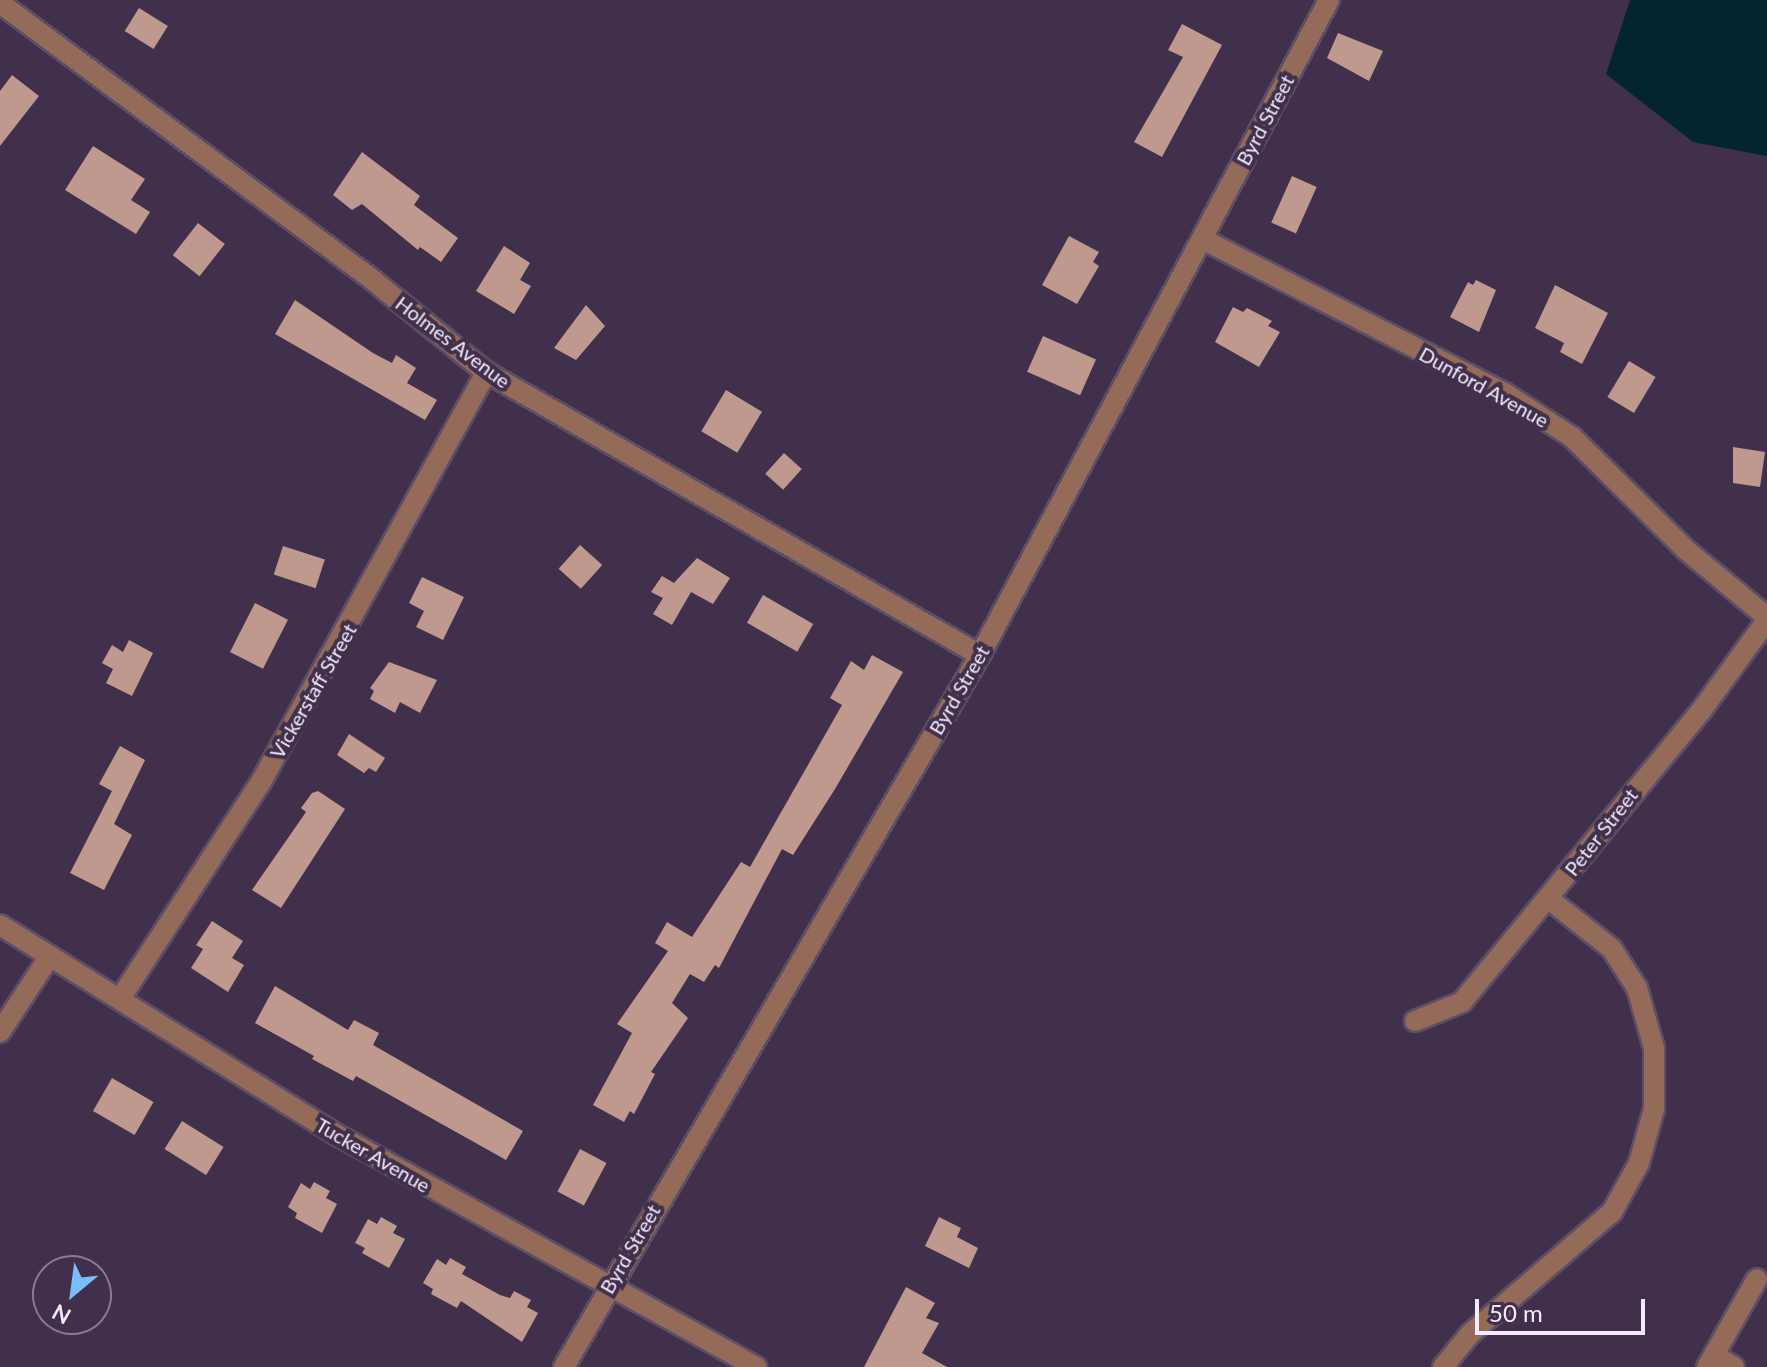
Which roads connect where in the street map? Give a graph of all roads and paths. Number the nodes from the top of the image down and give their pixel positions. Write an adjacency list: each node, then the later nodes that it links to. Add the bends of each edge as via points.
1 (1329, 0): 3 (street, Byrd Street)
2 (0, 3): 4 (street, Holmes Avenue, via 374,281)
3 (1202, 239): 5 (street, Dunford Avenue, via 1506,394 1572,437 1685,549); 6 (street, Byrd Street)
4 (486, 372): 6 (street, Holmes Avenue); 10 (street, Vickerstaff Street, via 261,782)
5 (1767, 619): 7 (street, Peter Street, via 1701,711)
6 (980, 655): 14 (street, Byrd Street)
7 (1549, 899): 11 (street, Peter Street, via 1462,1002); 18 (street, via 1612,949 1637,988 1654,1048 1654,1109 1639,1163 1612,1212 1470,1334)
8 (0, 925): 9 (street, Tucker Avenue)
9 (50, 956): 10 (street, Tucker Avenue); 12 (street)
10 (120, 999): 14 (street, Tucker Avenue, via 334,1133)
11 (1415, 1021)
12 (0, 1032)
13 (1757, 1279): 15 (street)
14 (606, 1288): 16 (street, Byrd Street); 17 (street, Tucker Avenue)
15 (1711, 1361): 19 (street)
16 (564, 1367)
17 (756, 1367)
18 (1443, 1367)
19 (1734, 1367)

